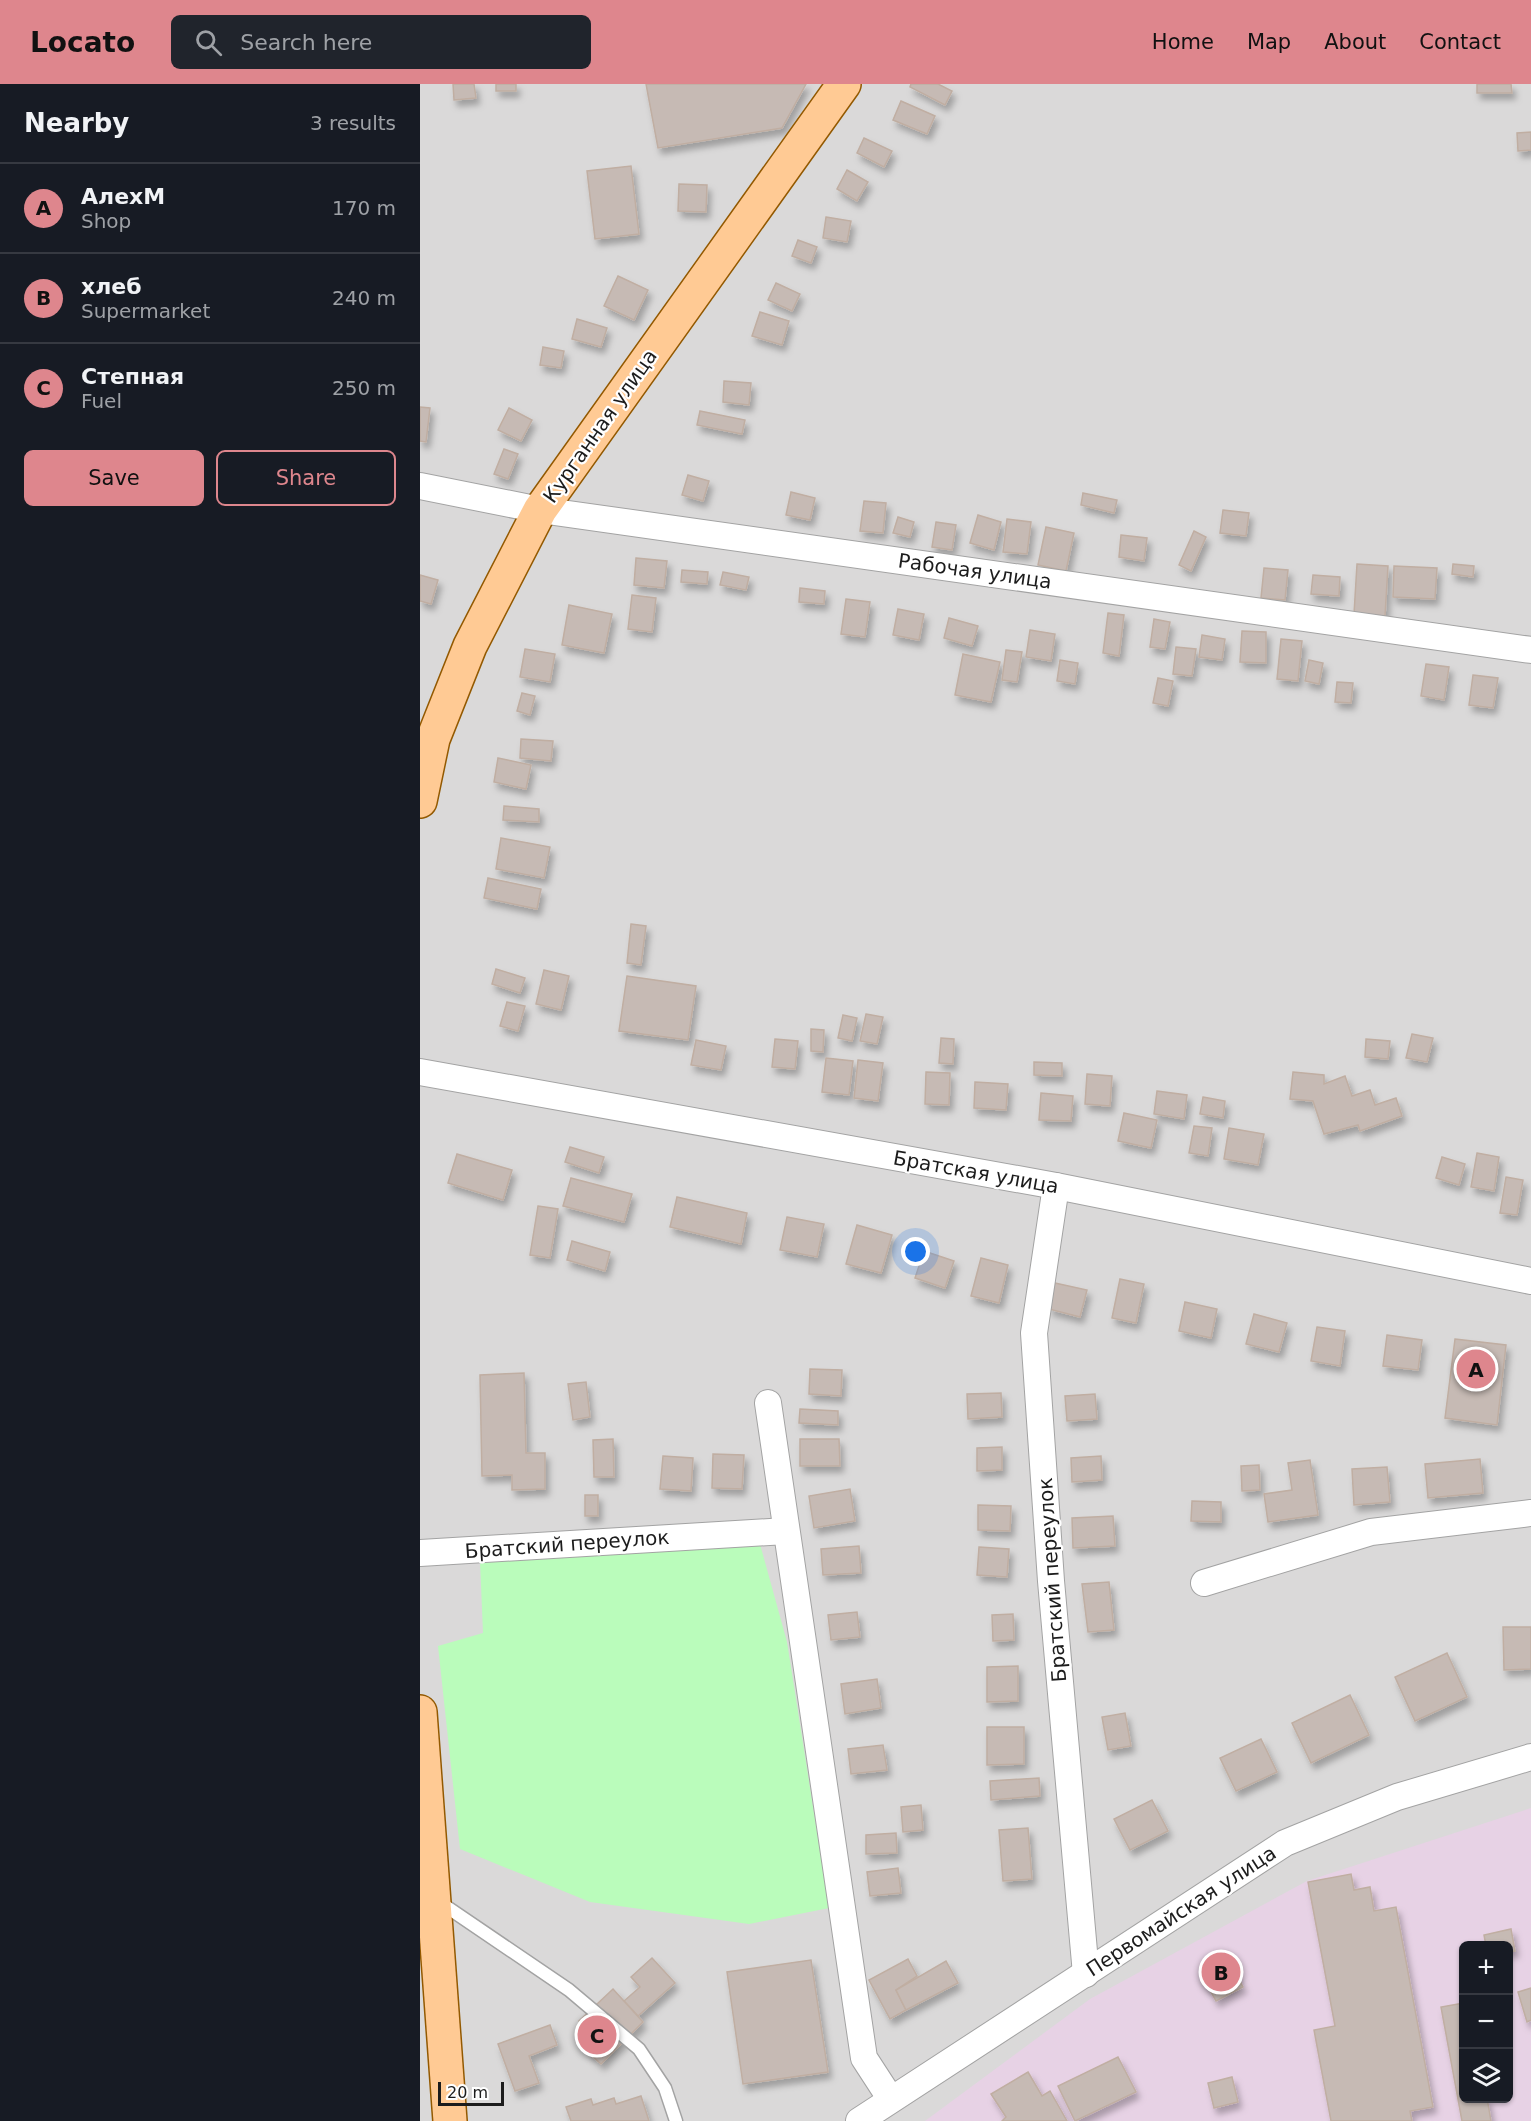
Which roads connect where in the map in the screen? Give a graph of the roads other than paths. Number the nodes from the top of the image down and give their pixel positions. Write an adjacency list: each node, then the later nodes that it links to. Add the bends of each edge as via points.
1 (844, 84): 3 (main road, Курганная улица)
2 (420, 486): 3 (street, Рабочая улица)
3 (540, 510): 4 (street, Рабочая улица); 5 (main road, Курганная улица, via 470,646 433,739)
4 (1531, 650)
5 (420, 801)
6 (420, 1072): 7 (street, Братская улица)
7 (1056, 1186): 8 (street, Братская улица); 17 (street, Братский переулок, via 1034,1333 1051,1581)
8 (1531, 1281)
9 (768, 1403): 11 (street)
10 (1531, 1514): 13 (street, via 1371,1532)
11 (786, 1531): 12 (street, Братский переулок); 18 (street, via 864,2058)
12 (420, 1553)
13 (1204, 1583)
14 (420, 1712): 16 (main road)
15 (1531, 1757): 17 (street, Первомайская улица, via 1397,1797 1285,1843)
16 (434, 1897): 19 (main road); 20 (lane, via 569,1990 639,2049 665,2088)
17 (1086, 1974): 18 (street, Первомайская улица)
18 (890, 2098): 21 (street, Первомайская улица)
19 (450, 2121)
20 (676, 2121)
21 (859, 2121)

